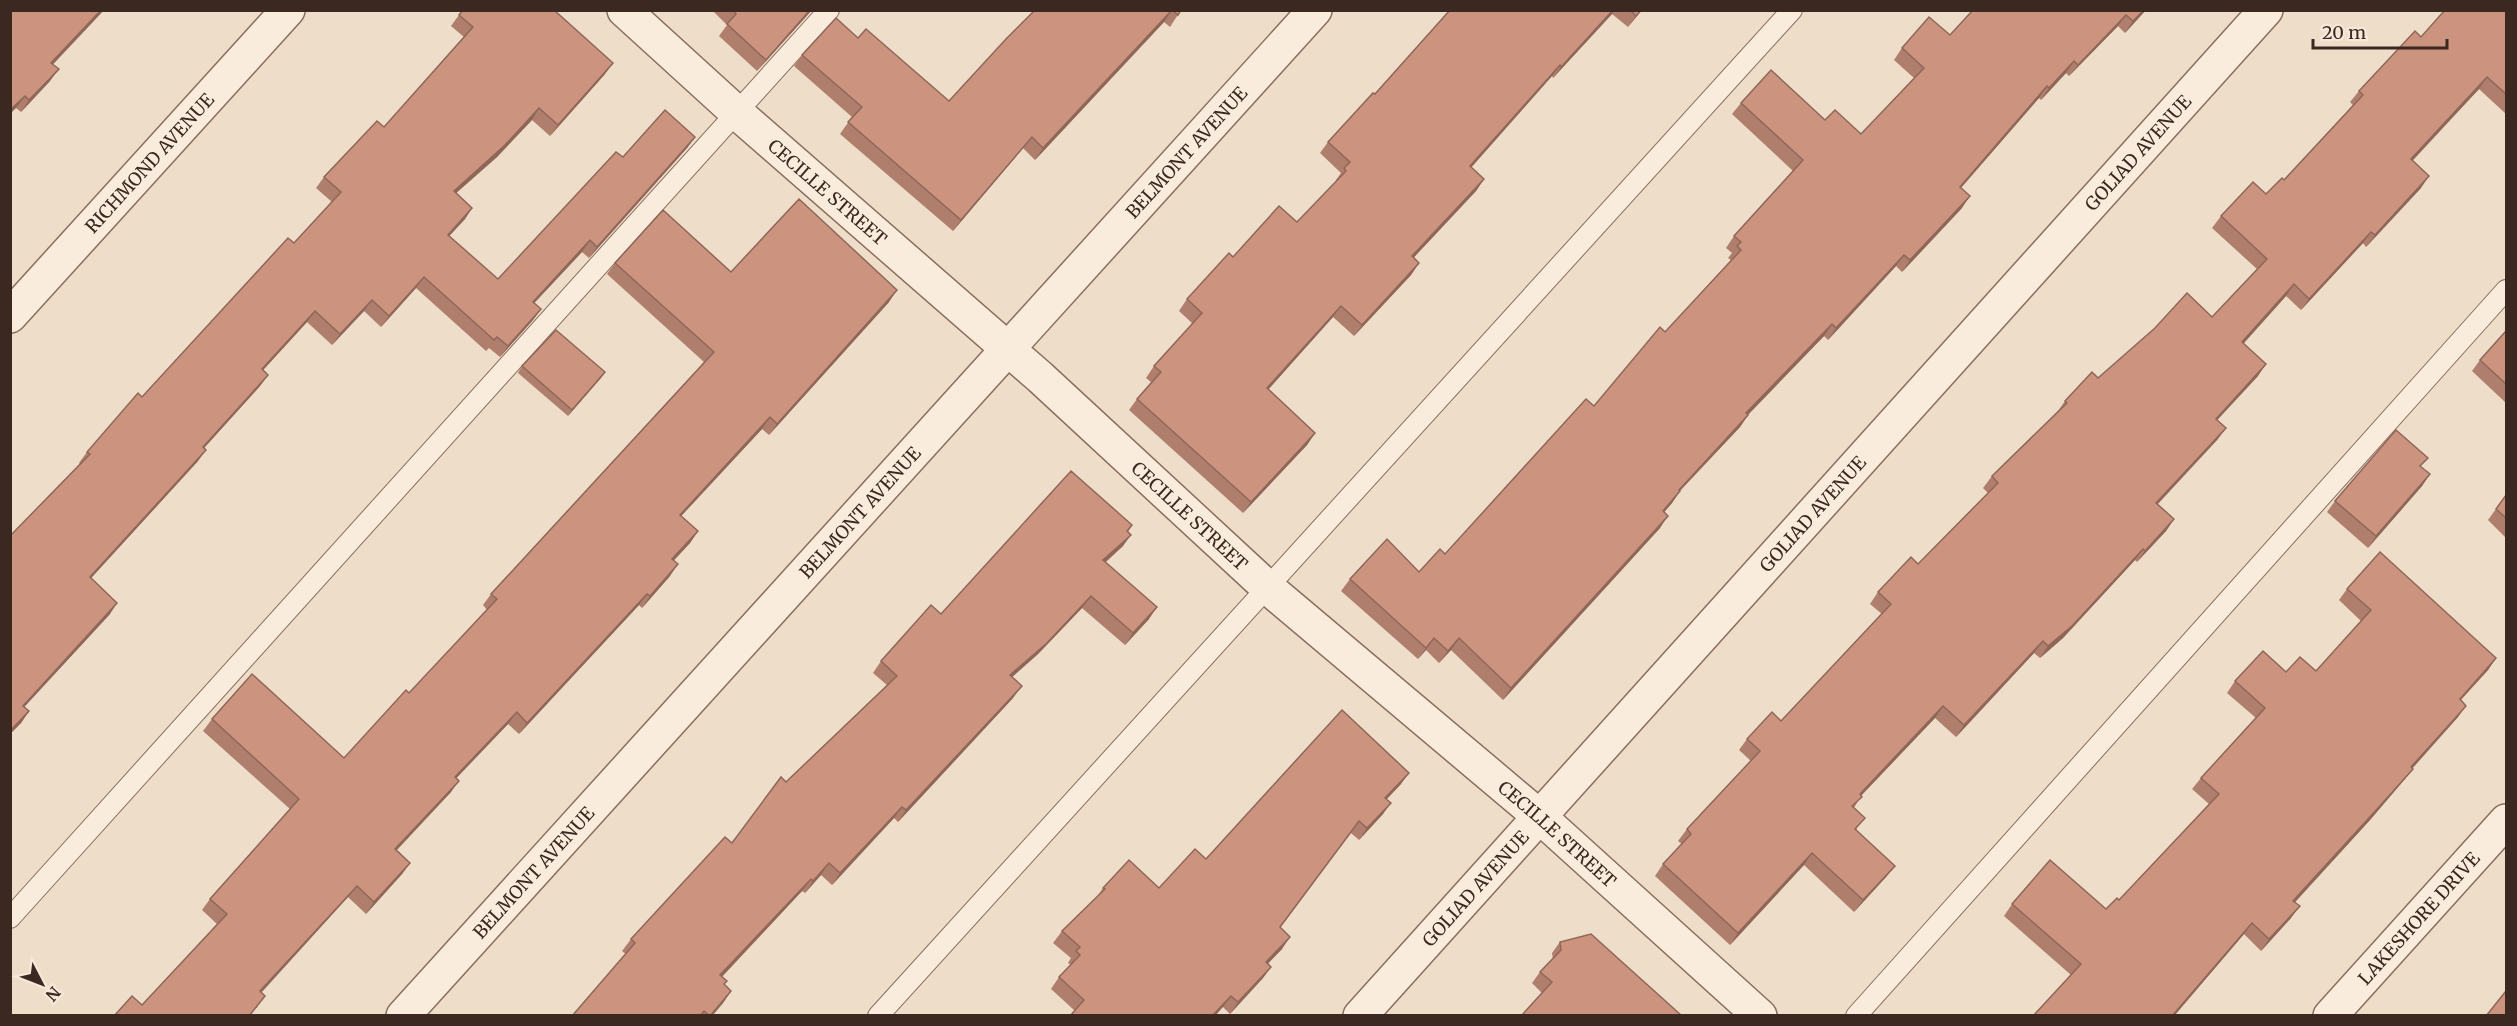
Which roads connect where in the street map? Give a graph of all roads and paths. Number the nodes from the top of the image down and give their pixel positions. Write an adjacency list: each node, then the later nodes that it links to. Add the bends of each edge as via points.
1 (288, 10): 9 (street, RICHMOND AVENUE)
2 (624, 10): 7 (street, CECILLE STREET)
3 (829, 10): 7 (lane)
4 (1315, 10): 10 (street, BELMONT AVENUE)
5 (1792, 10): 11 (lane)
6 (2266, 10): 12 (street, GOLIAD AVENUE)
7 (736, 112): 10 (street, CECILLE STREET); 14 (lane)
8 (2506, 290): 19 (lane)
9 (10, 316)
10 (1008, 349): 11 (street, CECILLE STREET); 15 (street, BELMONT AVENUE)
11 (1267, 587): 12 (street, CECILLE STREET); 16 (lane)
12 (1540, 817): 17 (street, GOLIAD AVENUE); 18 (street, CECILLE STREET)
13 (2506, 820): 20 (street, LAKESHORE DRIVE)
14 (10, 918)
15 (403, 1016)
16 (878, 1016)
17 (1360, 1016)
18 (1760, 1016)
19 (1856, 1016)
20 (2330, 1016)

